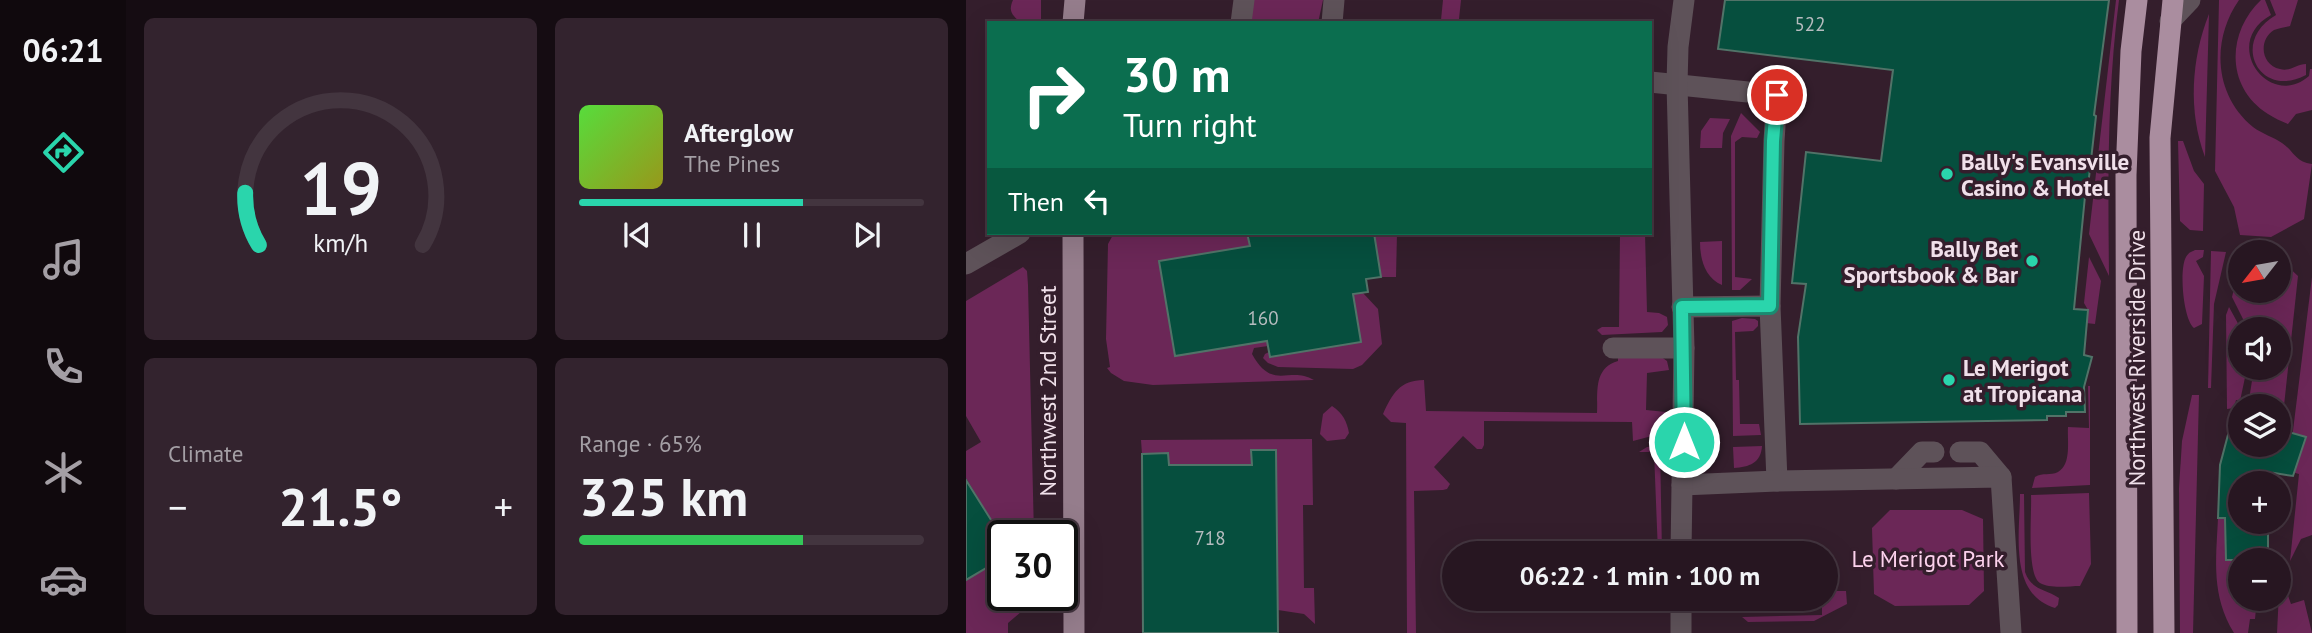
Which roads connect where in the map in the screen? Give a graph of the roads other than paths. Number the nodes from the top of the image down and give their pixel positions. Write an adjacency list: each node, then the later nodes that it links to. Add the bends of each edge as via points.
1 (1075, 0): 8 (main road)
2 (1244, 0): 9 (street)
3 (1334, 0): 10 (street)
4 (1684, 0): 12 (street)
5 (2137, 0): 31 (highway, Northwest Riverside Drive, via 2126,175)
6 (2190, 0): 7 (street)
7 (2171, 10): 32 (highway, Northwest Riverside Drive, via 2160,138)
8 (1073, 21)
9 (1241, 21)
10 (1332, 21)
11 (1652, 82): 12 (street)
12 (1676, 84): 16 (street, via 1777,95); 17 (street)
13 (1017, 235): 15 (street)
14 (1073, 235): 28 (main road, Northwest 2nd Street)
15 (966, 264)
16 (1770, 306): 17 (street); 24 (street)
17 (1682, 307): 19 (street)
18 (1613, 348): 19 (street)
19 (1684, 348): 25 (street)
20 (1934, 452): 23 (street, via 1922,452)
21 (1960, 452): 22 (street, via 1980,452)
22 (2001, 477): 23 (street); 30 (street)
23 (1896, 479): 24 (street)
24 (1776, 481): 25 (street)
25 (1682, 485): 26 (street)
26 (1681, 541)
27 (1681, 611): 29 (street)
28 (1074, 633)
29 (1681, 633)
30 (2011, 633)
31 (2127, 633)
32 (2164, 633)

